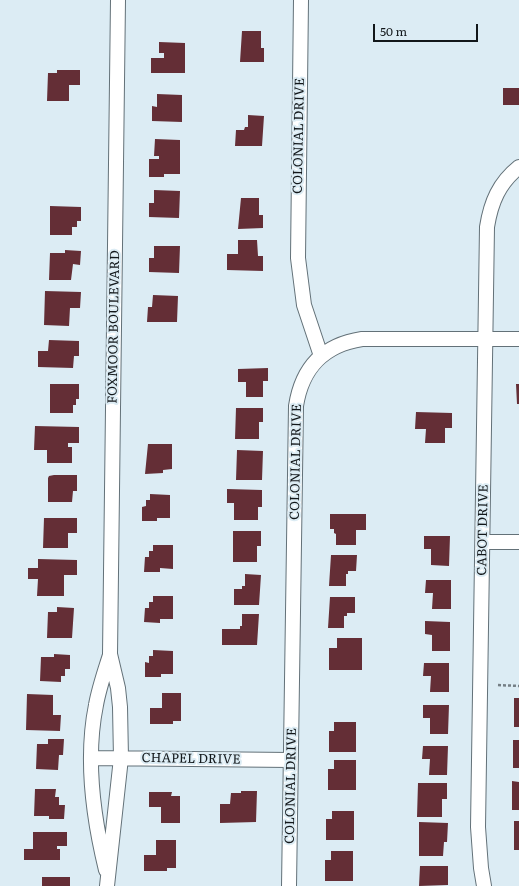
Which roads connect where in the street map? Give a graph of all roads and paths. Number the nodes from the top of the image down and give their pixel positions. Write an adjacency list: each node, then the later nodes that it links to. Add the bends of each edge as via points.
1 (118, 0): 9 (street, FOXMOOR BOULEVARD)
2 (301, 0): 6 (street, COLONIAL DRIVE, via 298,258 304,305)
3 (519, 167): 4 (street, CABOT DRIVE, via 506,178 492,202 488,219)
4 (486, 339): 5 (street); 6 (street, via 362,339 340,344); 7 (street, CABOT DRIVE)
5 (519, 339)
6 (321, 356): 14 (street, COLONIAL DRIVE, via 303,378 296,406)
7 (483, 542): 8 (street); 17 (street, CABOT DRIVE, via 478,827)
8 (519, 542)
9 (110, 654): 12 (street, FOXMOOR BOULEVARD, via 96,704); 13 (street, FOXMOOR BOULEVARD, via 118,688)
10 (498, 685): 11 (path)
11 (519, 686)
12 (91, 758): 13 (street, CHAPEL DRIVE); 15 (street, FOXMOOR BOULEVARD, via 97,833)
13 (121, 758): 14 (street, CHAPEL DRIVE); 15 (street, FOXMOOR BOULEVARD)
14 (291, 760): 16 (street, COLONIAL DRIVE)
15 (107, 881)
16 (289, 886)
17 (484, 886)

